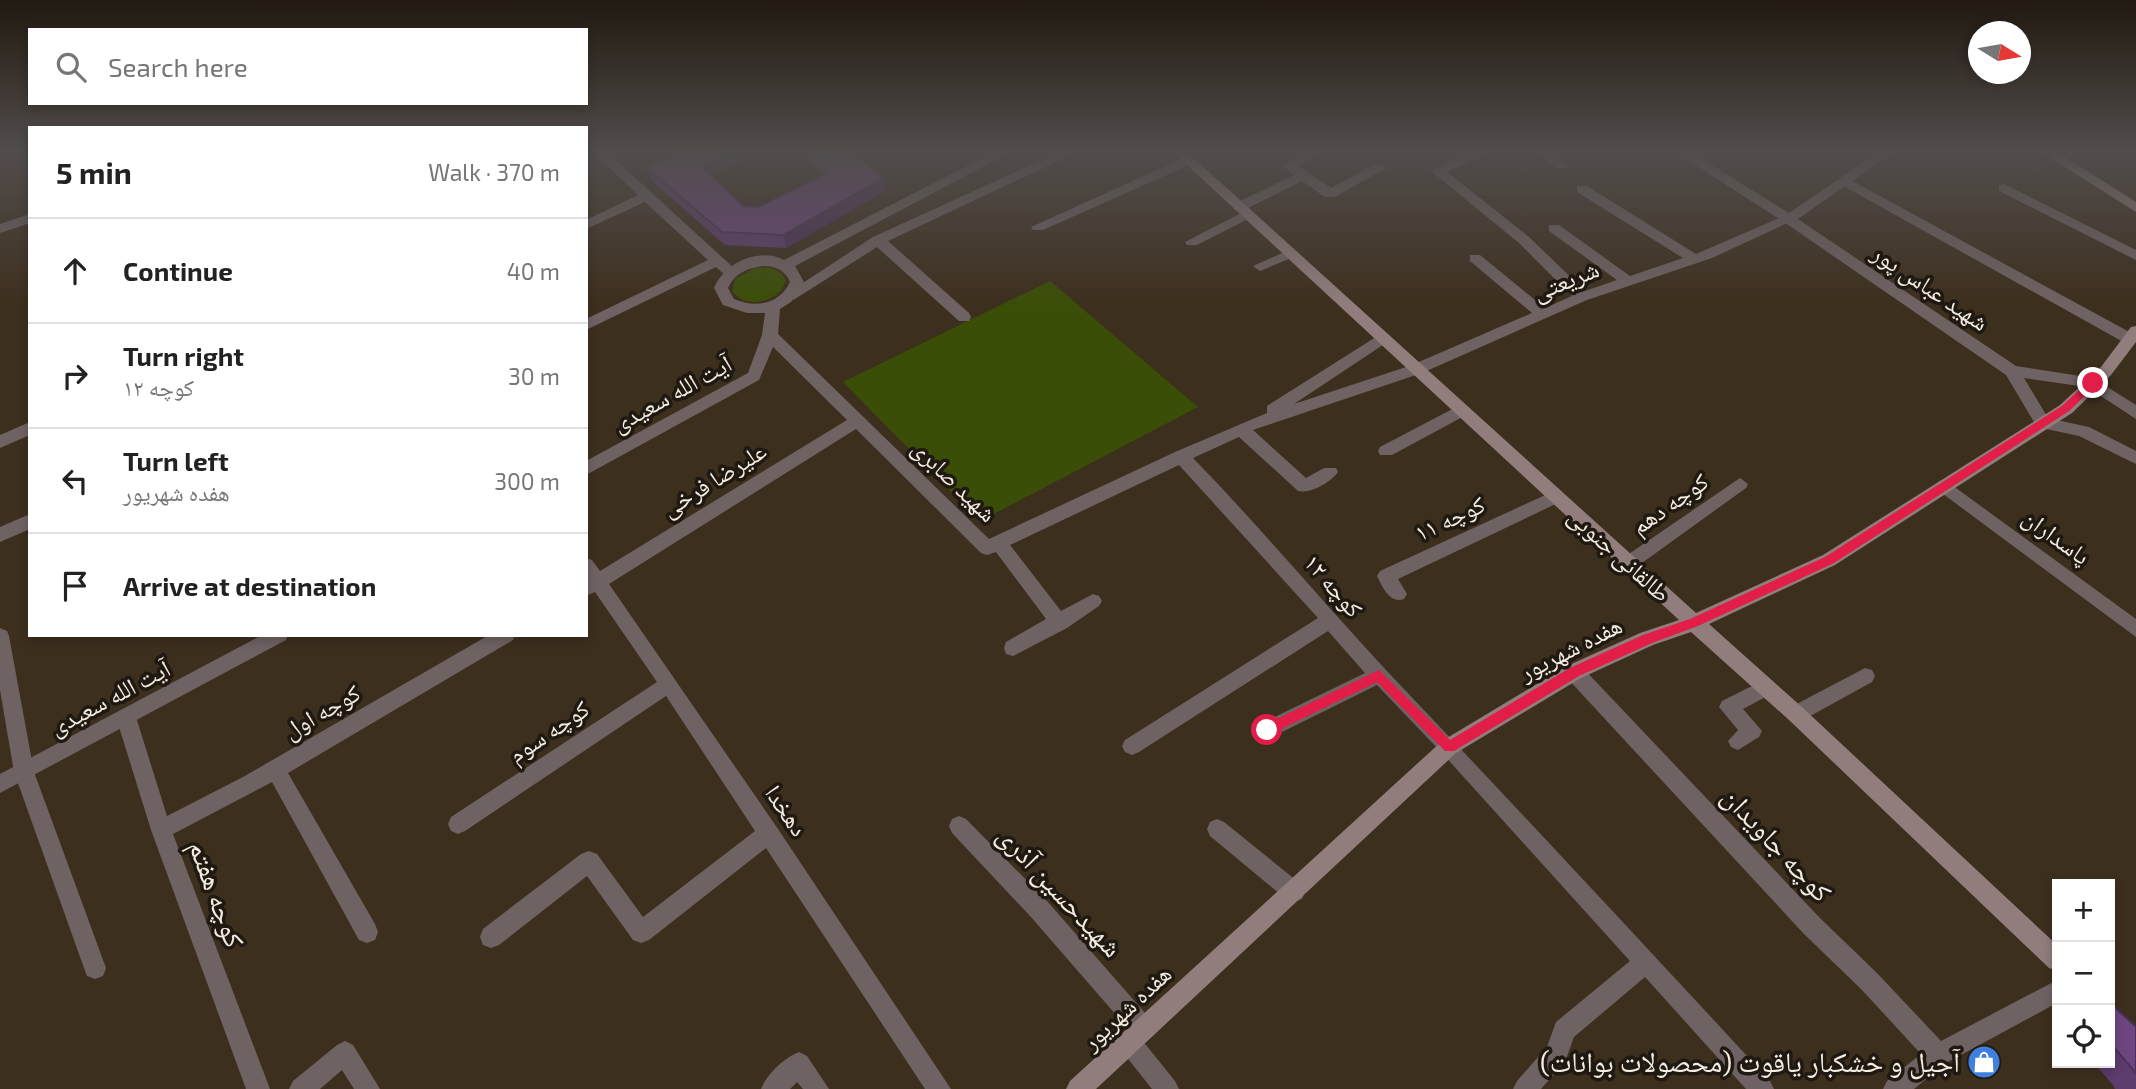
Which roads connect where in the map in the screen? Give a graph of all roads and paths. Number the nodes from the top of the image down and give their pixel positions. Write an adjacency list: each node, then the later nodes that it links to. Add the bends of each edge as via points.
1 (634, 203): 17 (street)
2 (653, 203): 27 (street)
3 (907, 203): 28 (street)
4 (960, 203): 21 (street)
5 (1089, 203): 18 (street)
6 (1235, 203): 14 (main road, طالقانی جنوبی)
7 (1256, 203): 14 (street)
8 (1478, 203): 33 (street)
9 (1604, 203): 26 (street)
10 (1763, 203): 16 (street, شهید عباس پور)
11 (1813, 203): 16 (street, شریعتی)
12 (1886, 203): 39 (street)
13 (2033, 203): 24 (street)
14 (1243, 210): 22 (street); 23 (main road, طالقانی جنوبی)
15 (28, 219): 20 (street)
16 (1789, 219): 26 (street, شریعتی); 42 (street, شهید عباس پور)
17 (588, 224)
18 (1038, 228)
19 (1555, 228): 31 (street)
20 (0, 229)
21 (878, 240): 32 (street); 36 (street)
22 (1192, 242)
23 (1291, 253): 29 (street); 40 (main road, طالقانی جنوبی)
24 (2136, 256)
25 (1475, 258): 35 (street)
26 (1694, 259): 31 (street, شریعتی)
27 (717, 261): 30 (street); 37 (street)
28 (786, 265): 30 (street, via 764,261); 32 (street, via 796,276)
29 (1260, 267)
30 (730, 272): 34 (street, via 721,288 728,302 748,309)
31 (1628, 281): 33 (street, شریعتی)
32 (790, 296): 34 (street)
33 (1582, 297): 35 (street, شریعتی)
34 (773, 306): 38 (street, آیت الله سعیدی)
35 (1543, 314): 41 (street, شریعتی)
36 (964, 317)
37 (588, 325)
38 (770, 335): 46 (street, شهید صابری); 54 (street, آیت الله سعیدی, via 754,376)
39 (2133, 335): 43 (main road, هفده شهریور)
40 (1384, 339): 41 (main road, طالقانی جنوبی); 48 (street)
41 (1417, 369): 44 (main road, طالقانی جنوبی); 48 (street, شریعتی)
42 (2012, 371): 43 (street); 47 (street)
43 (2093, 383): 45 (street); 47 (main road, هفده شهریور)
44 (1462, 410): 51 (street); 58 (main road, طالقانی جنوبی)
45 (2136, 413)
46 (857, 421): 61 (street, شهید صابری, via 987,548); 63 (street, علیرضا فرخی)
47 (2043, 424): 53 (street, via 2083,431); 57 (main road, هفده شهریور)
48 (1245, 427): 52 (street, شهید صابری); 55 (street, via 1304,486)
49 (28, 429): 50 (street)
50 (0, 442)
51 (1385, 451)
52 (1181, 456): 61 (street, شهید صابری); 66 (street, کوچه ۱۲)
53 (2136, 458)
54 (588, 468)
55 (1330, 472)
56 (1740, 484): 62 (street, کوچه دهم)
57 (1945, 486): 68 (main road, هفده شهریور, via 1829,560); 69 (street, پاسداران)
58 (1554, 498): 62 (main road, طالقانی جنوبی); 64 (street, کوچه ۱۱, via 1387,576)
59 (28, 523): 60 (street)
60 (0, 535)
61 (999, 542): 67 (street)
62 (1629, 563): 68 (main road, طالقانی جنوبی)
63 (590, 578): 77 (street, دهخدا)
64 (1398, 594)
65 (1093, 601): 67 (street)
66 (1330, 620): 75 (street, کوچه ۱۲); 83 (street)
67 (1060, 622): 73 (street)
68 (1694, 623): 74 (main road, هفده شهریور); 78 (main road, طالقانی جنوبی)
69 (2136, 629)
70 (0, 636): 86 (street)
71 (275, 637): 80 (street, آیت الله سعیدی)
72 (503, 637): 85 (street, کوچه اول)
73 (1013, 648)
74 (1574, 672): 84 (main road, هفده شهریور); 101 (street, کوچه جاویدان)
75 (1379, 675): 81 (street); 84 (street, کوچه ۱۲)
76 (1865, 676): 79 (street)
77 (669, 684): 88 (street, کوچه سوم); 92 (street, دهخدا)
78 (1766, 687): 79 (main road, طالقانی جنوبی); 82 (street, via 1729,707 1752,731)
79 (1796, 714): 96 (main road, طالقانی جنوبی)
80 (126, 717): 86 (street, آیت الله سعیدی); 91 (street, کوچه هفتم)
81 (1267, 730)
82 (1738, 741)
83 (1132, 746)
84 (1449, 747): 93 (main road, هفده شهریور); 97 (street, کوچه ۱۲)
85 (275, 769): 91 (street, کوچه اول); 94 (street)
86 (23, 772): 87 (street, آیت الله سعیدی); 98 (street)
87 (0, 784)
88 (458, 824)
89 (959, 826): 100 (street, شهیدحسین آذری, via 1039,909)
90 (1217, 829): 93 (street)
91 (161, 830): 103 (street, کوچه هفتم)
92 (769, 833): 95 (street, via 640,932 589,861); 108 (street, دهخدا)
93 (1294, 892): 100 (main road, هفده شهریور)
94 (367, 932)
95 (491, 937)
96 (2052, 955)
97 (1646, 962): 111 (street, via 1563,1030 1558,1054); 112 (street, کوچه ۱۲)
98 (95, 968)
99 (2052, 993): 101 (street)
100 (1137, 1035): 109 (main road, هفده شهریور); 110 (street, شهیدحسین آذری)
101 (1938, 1055): 102 (street)
102 (1898, 1088)
103 (258, 1089)
104 (301, 1089): 105 (street, via 345,1053)
105 (368, 1089)
106 (773, 1089): 107 (street, via 799,1064)
107 (817, 1089)
108 (939, 1089)
109 (1078, 1089)
110 (1167, 1089)
111 (1525, 1089)
112 (1762, 1089)

